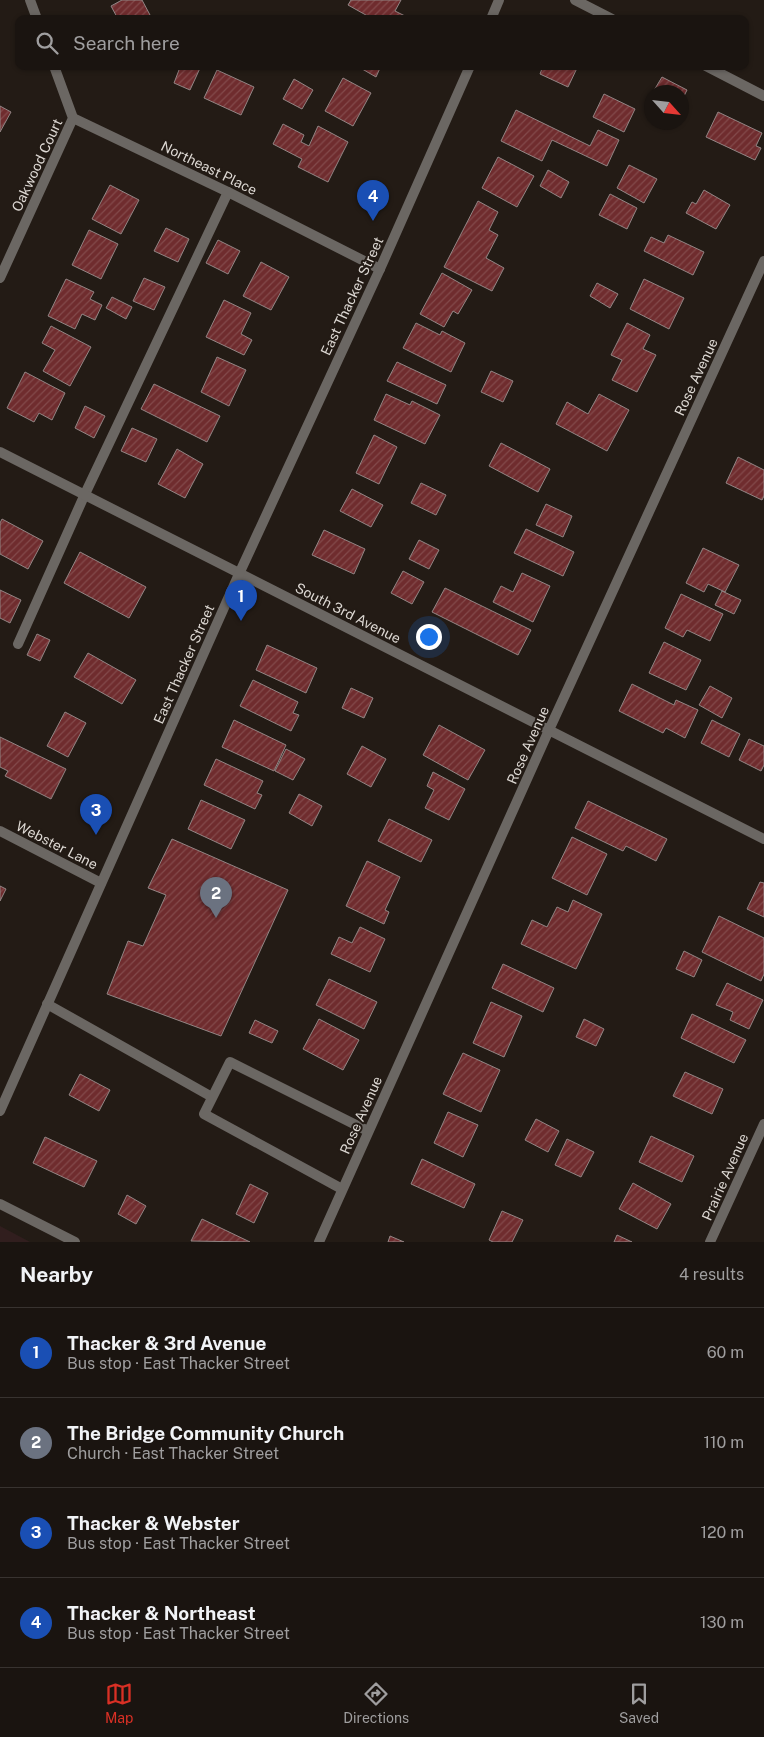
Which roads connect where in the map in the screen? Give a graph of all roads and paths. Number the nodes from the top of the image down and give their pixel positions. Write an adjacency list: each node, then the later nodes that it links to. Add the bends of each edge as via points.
1 (30, 0): 4 (street)
2 (499, 0): 5 (street)
3 (575, 0): 6 (street)
4 (36, 15)
5 (493, 15)
6 (604, 15)
7 (55, 70): 11 (street)
8 (468, 70): 14 (street, East Thacker Street)
9 (714, 70): 10 (street)
10 (764, 96)
11 (73, 118): 12 (street, Northeast Place); 15 (street, Oakwood Court)
12 (228, 192): 14 (street, Northeast Place); 17 (street)
13 (764, 261): 20 (street, Rose Avenue)
14 (380, 269): 18 (street, East Thacker Street)
15 (0, 278)
16 (0, 452): 17 (street, South 3rd Avenue)
17 (85, 494): 18 (street, South 3rd Avenue); 19 (street)
18 (239, 574): 20 (street, South 3rd Avenue); 23 (street, East Thacker Street)
19 (18, 644)
20 (549, 730): 22 (street, South 3rd Avenue); 28 (street, Rose Avenue)
21 (0, 831): 23 (street, Webster Lane)
22 (764, 839)
23 (101, 883): 24 (street, East Thacker Street)
24 (47, 1004): 25 (street); 26 (street, East Thacker Street)
25 (212, 1096): 28 (street, via 230,1062); 29 (street, via 204,1114)
26 (0, 1111)
27 (764, 1124): 33 (street, Prairie Avenue)
28 (368, 1131): 29 (street, Rose Avenue)
29 (342, 1189): 32 (street, Rose Avenue)
30 (0, 1204): 31 (street)
31 (75, 1242)
32 (319, 1242)
33 (710, 1242)

